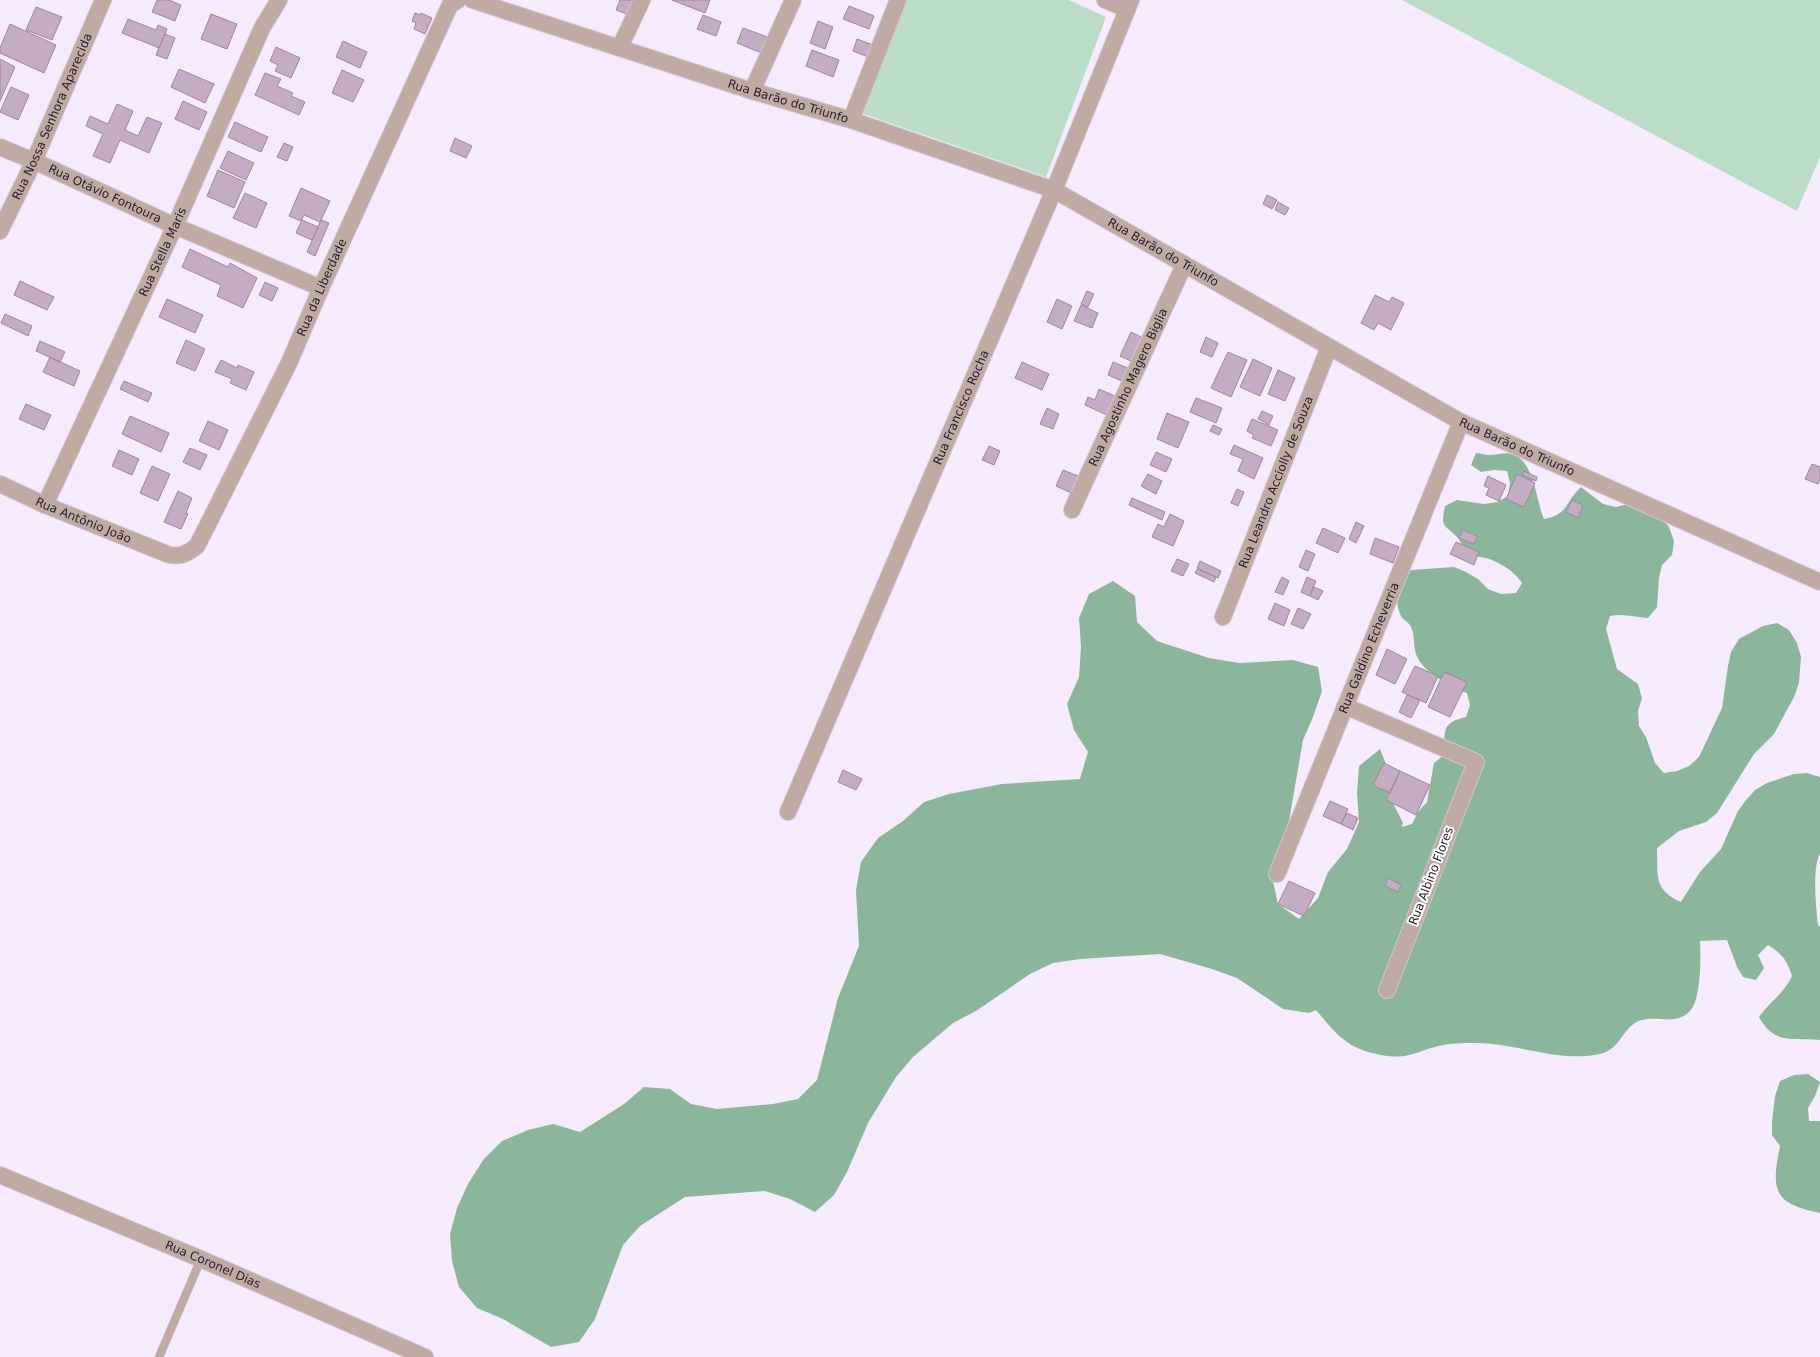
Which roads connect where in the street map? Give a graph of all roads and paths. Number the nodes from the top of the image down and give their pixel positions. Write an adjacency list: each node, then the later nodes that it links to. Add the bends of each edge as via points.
1 (103, 0): 14 (street, Rua Nossa Senhora Aparecida)
2 (278, 0): 16 (street, Rua Stella Maris, via 262,28)
3 (472, 0): 10 (street, Rua Barão do Triunfo)
4 (642, 0): 10 (street)
5 (793, 0): 11 (street)
6 (898, 0): 12 (street)
7 (1105, 0): 9 (street)
8 (449, 2): 19 (street, Rua da Liberdade)
9 (1129, 5): 15 (street, Rua Francisco Rocha)
10 (620, 46): 11 (street, Rua Barão do Triunfo)
11 (752, 90): 12 (street, Rua Barão do Triunfo)
12 (851, 120): 15 (street, Rua Barão do Triunfo)
13 (0, 147): 14 (street, Rua Otávio Fontoura)
14 (34, 161): 16 (street, Rua Otávio Fontoura); 17 (street, Rua Nossa Senhora Aparecida)
15 (1054, 190): 18 (street, Rua Barão do Triunfo); 29 (street, Rua Francisco Rocha)
16 (175, 226): 19 (street, Rua Otávio Fontoura); 23 (street, Rua Stella Maris)
17 (0, 231)
18 (1184, 265): 20 (street, Rua Barão do Triunfo); 24 (street, Rua Agostinho Magero Biglia)
19 (321, 288): 25 (street, Rua da Liberdade, via 289,363 196,546 184,555)
20 (1329, 347): 21 (street, Rua Barão do Triunfo); 27 (street, Rua Leandro Acciolly de Souza)
21 (1461, 422): 26 (street, Rua Barão do Triunfo); 28 (street, Rua Galdino Echeverria)
22 (0, 484): 23 (street, Rua Antônio João)
23 (45, 505): 25 (street, Rua Antônio João)
24 (1072, 510)
25 (168, 554)
26 (1820, 582)
27 (1223, 617)
28 (1345, 706): 30 (street, Rua Galdino Echeverria); 31 (street, Rua Albino Flores, via 1476,762)
29 (788, 812)
30 (1277, 874)
31 (1386, 990)
32 (0, 1175): 33 (street, Rua Coronel Dias)
33 (201, 1259): 34 (lane); 35 (street, Rua Coronel Dias)
34 (160, 1357)
35 (425, 1357)

